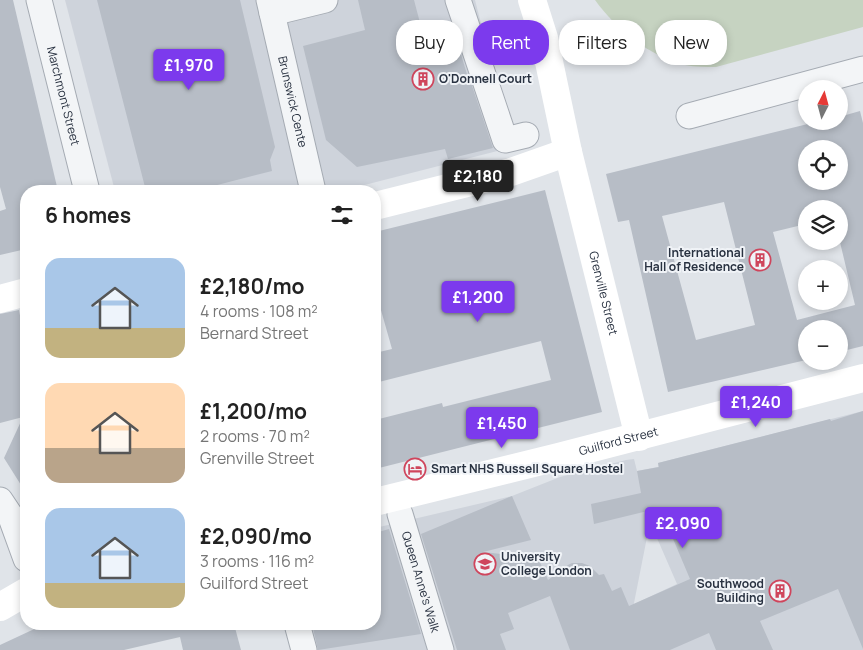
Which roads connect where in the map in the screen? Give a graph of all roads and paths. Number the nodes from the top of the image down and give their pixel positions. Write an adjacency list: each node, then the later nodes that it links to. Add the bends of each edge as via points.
1 (39, 0): 10 (street, Marchmont Street)
2 (325, 0): 5 (street)
3 (458, 0): 8 (street, via 505,140)
4 (532, 0): 9 (main road, Grenville Street, via 544,38)
5 (270, 6): 11 (street, Brunswick Cente)
6 (863, 69): 7 (street)
7 (688, 116)
8 (526, 135)
9 (568, 152): 12 (main road, via 511,172); 16 (main road, Grenville Street)
10 (85, 185)
11 (312, 185)
12 (381, 204)
13 (20, 294): 14 (main road)
14 (0, 299)
15 (863, 378): 16 (main road, Guilford Street)
16 (639, 437): 18 (main road, Guilford Street)
17 (0, 500): 20 (street)
18 (381, 501)
19 (400, 514): 25 (street, Queen Anne's Walk)
20 (20, 543)
21 (20, 595): 22 (main road)
22 (0, 607)
23 (299, 630): 24 (street)
24 (304, 650)
25 (441, 650)

